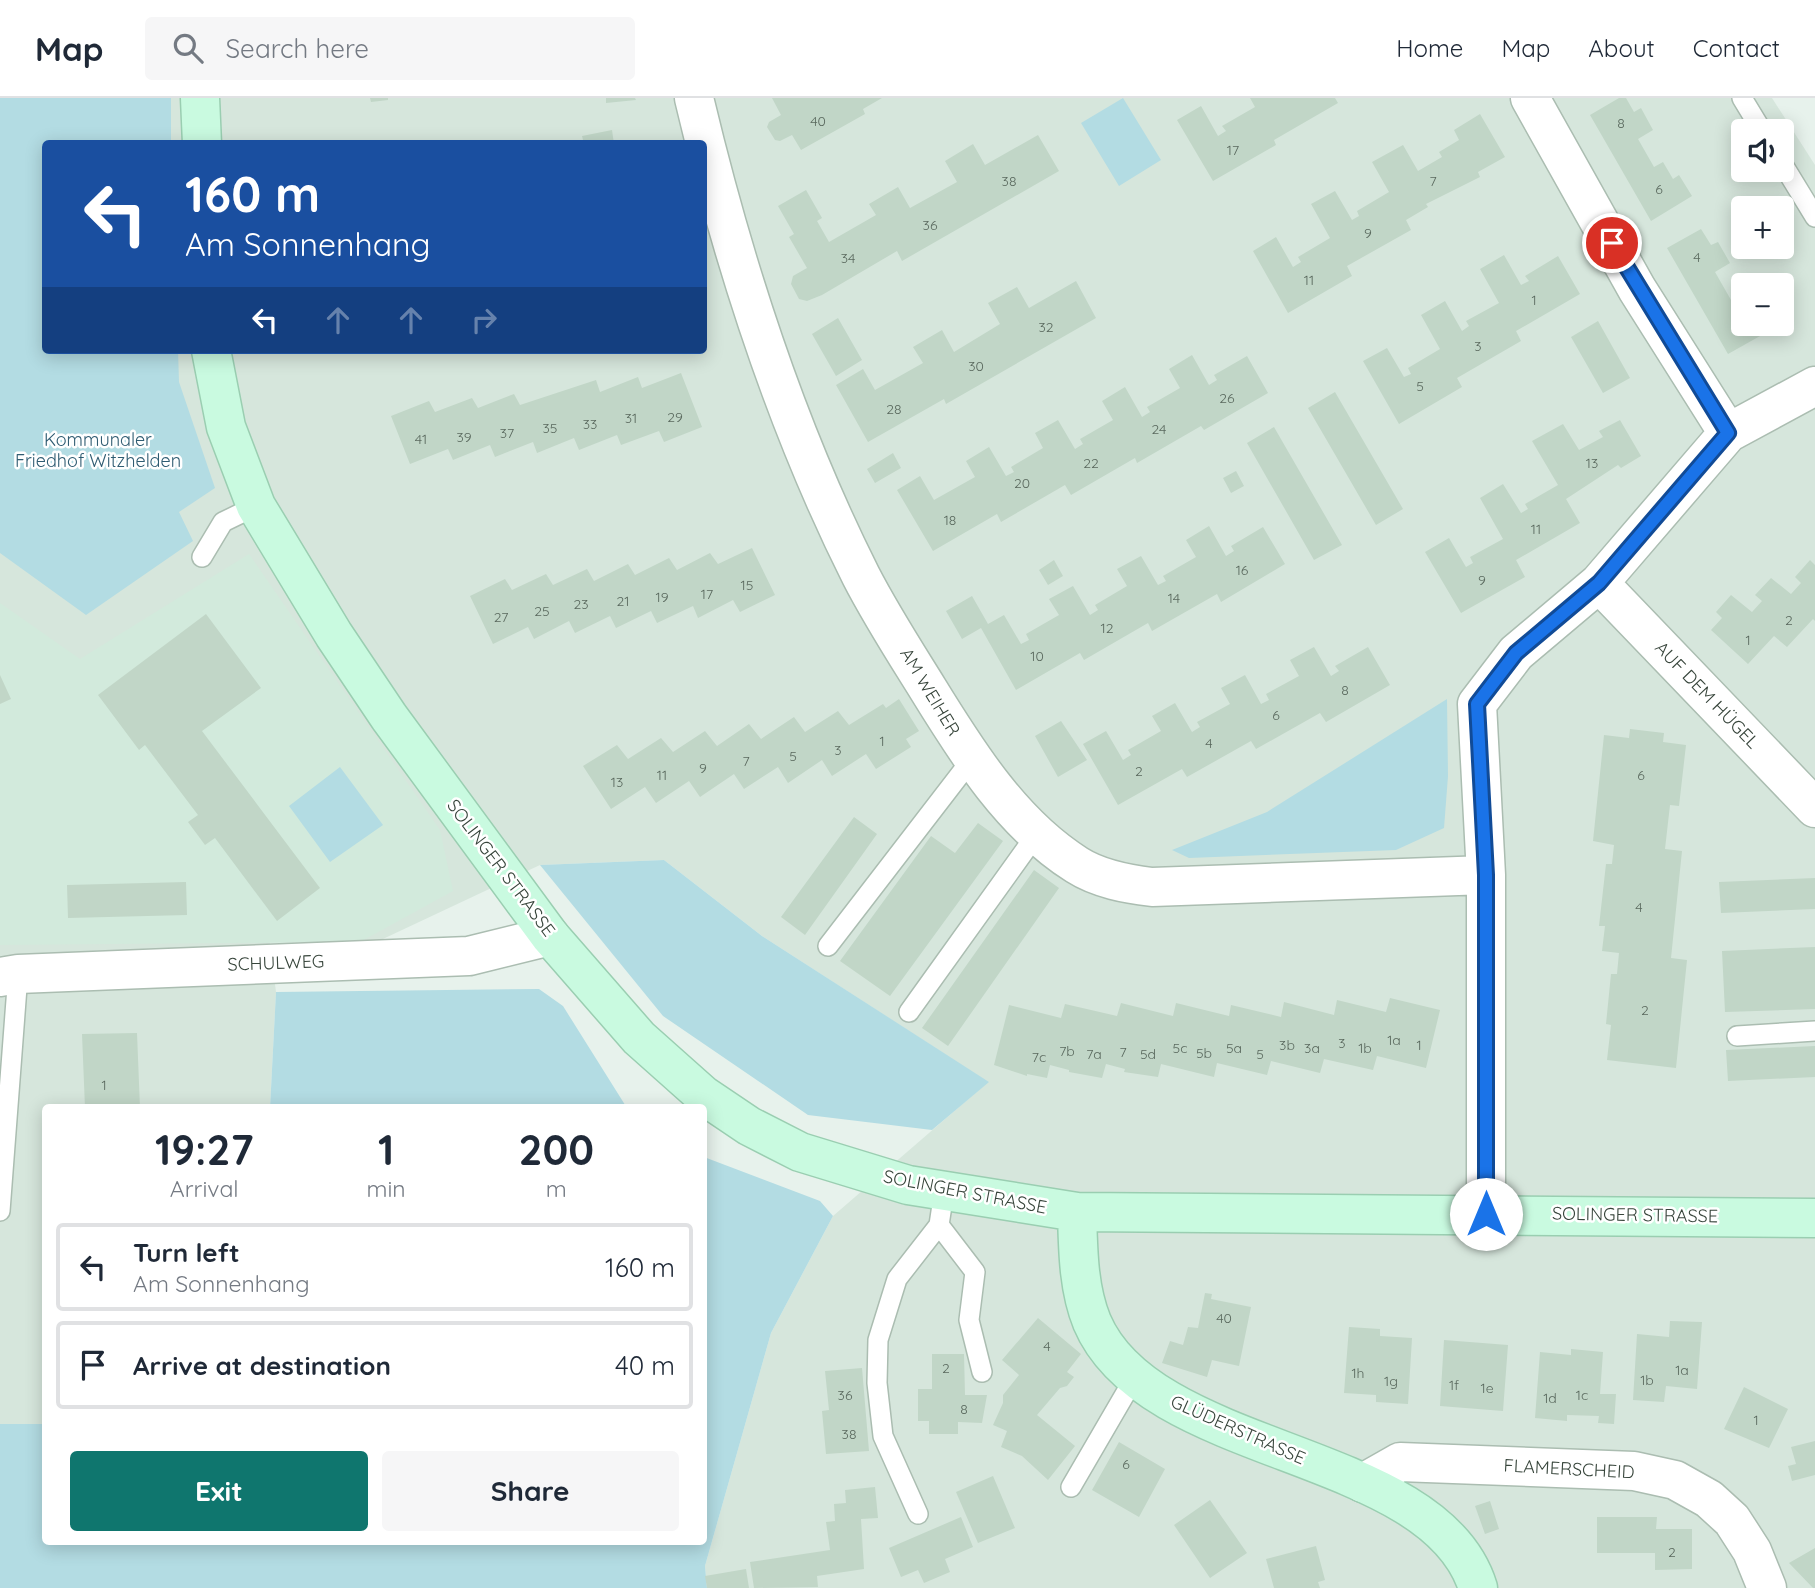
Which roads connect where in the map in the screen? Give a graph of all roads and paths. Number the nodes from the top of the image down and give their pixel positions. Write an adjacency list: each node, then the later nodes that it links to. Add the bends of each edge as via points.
1 (200, 98): 6 (main road)
2 (694, 98): 7 (street, AM WEIHER)
3 (1530, 98): 13 (street, via 1637,289)
4 (1742, 98): 5 (lane)
5 (1755, 119)
6 (202, 140)
7 (705, 140)
8 (707, 146): 17 (street, AM WEIHER, via 738,262 818,484 880,610)
9 (1794, 182): 10 (lane)
10 (1815, 217)
11 (212, 354): 14 (main road, SOLINGER STRASSE, via 226,427)
12 (1815, 386): 13 (street)
13 (1728, 433): 16 (street)
14 (256, 506): 15 (lane, via 223,522); 21 (main road, SOLINGER STRASSE, via 368,686)
15 (201, 557)
16 (1599, 583): 18 (street, AUF DEM HÜGEL); 20 (street, via 1516,653 1477,704)
17 (972, 759): 19 (street, AM WEIHER); 22 (lane)
18 (1815, 808)
19 (1036, 835): 20 (street, AM WEIHER, via 1079,867 1121,883 1152,887); 24 (lane)
20 (1486, 875): 30 (street)
21 (550, 936): 23 (street, SCHULWEG, via 469,956); 27 (main road, SOLINGER STRASSE, via 639,1038 703,1095 748,1126 800,1152 908,1185)
22 (828, 946)
23 (9, 975): 28 (lane)
24 (909, 1012)
25 (1815, 1031): 26 (lane)
26 (1737, 1036)
27 (941, 1208): 29 (main road, SOLINGER STRASSE); 32 (lane, via 975,1272 969,1320); 36 (lane, via 897,1279 878,1340 883,1436)
28 (0, 1211)
29 (1077, 1212): 30 (main road, SOLINGER STRASSE); 33 (main road, GLÜDERSTRASSE, via 1079,1265 1092,1322 1113,1357)
30 (1486, 1214): 31 (main road, SOLINGER STRASSE)
31 (1815, 1218)
32 (982, 1372)
33 (1135, 1377): 34 (main road, GLÜDERSTRASSE, via 1201,1415); 35 (lane)
34 (1363, 1483): 37 (main road, GLÜDERSTRASSE, via 1440,1530 1460,1552); 38 (street, FLAMERSCHEID, via 1400,1462 1634,1471 1675,1480 1709,1499 1732,1520 1752,1551)
35 (1072, 1487)
36 (918, 1514)
37 (1478, 1588)
38 (1767, 1588)

